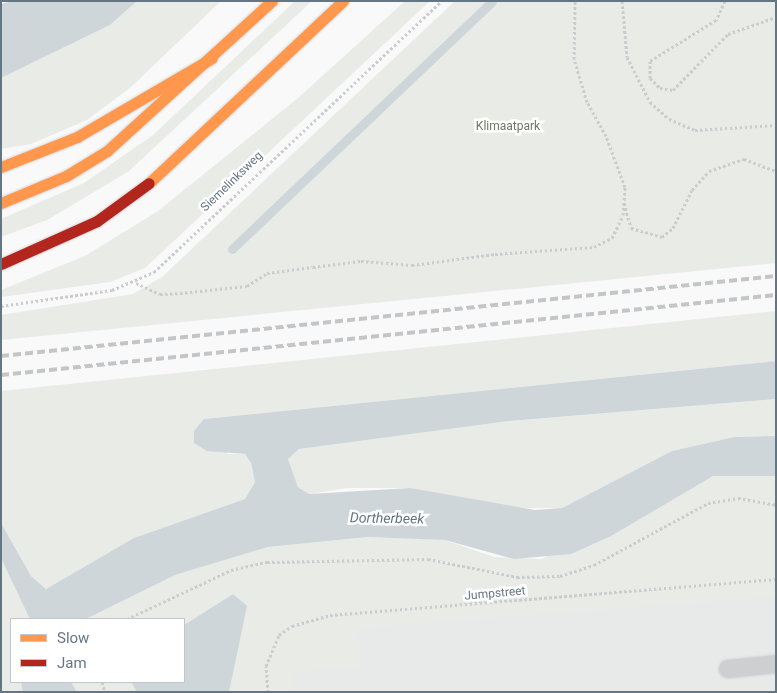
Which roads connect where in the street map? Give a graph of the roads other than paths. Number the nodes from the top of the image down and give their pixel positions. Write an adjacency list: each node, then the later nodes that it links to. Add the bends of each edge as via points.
1 (272, 1): 3 (main road)
2 (343, 1): 6 (main road, via 163,173 96,221)
3 (212, 58): 4 (main road, via 77,137); 5 (main road, via 107,151 66,176)
4 (1, 167)
5 (1, 203)
6 (1, 264)
7 (776, 664): 8 (lane)
8 (728, 669)

